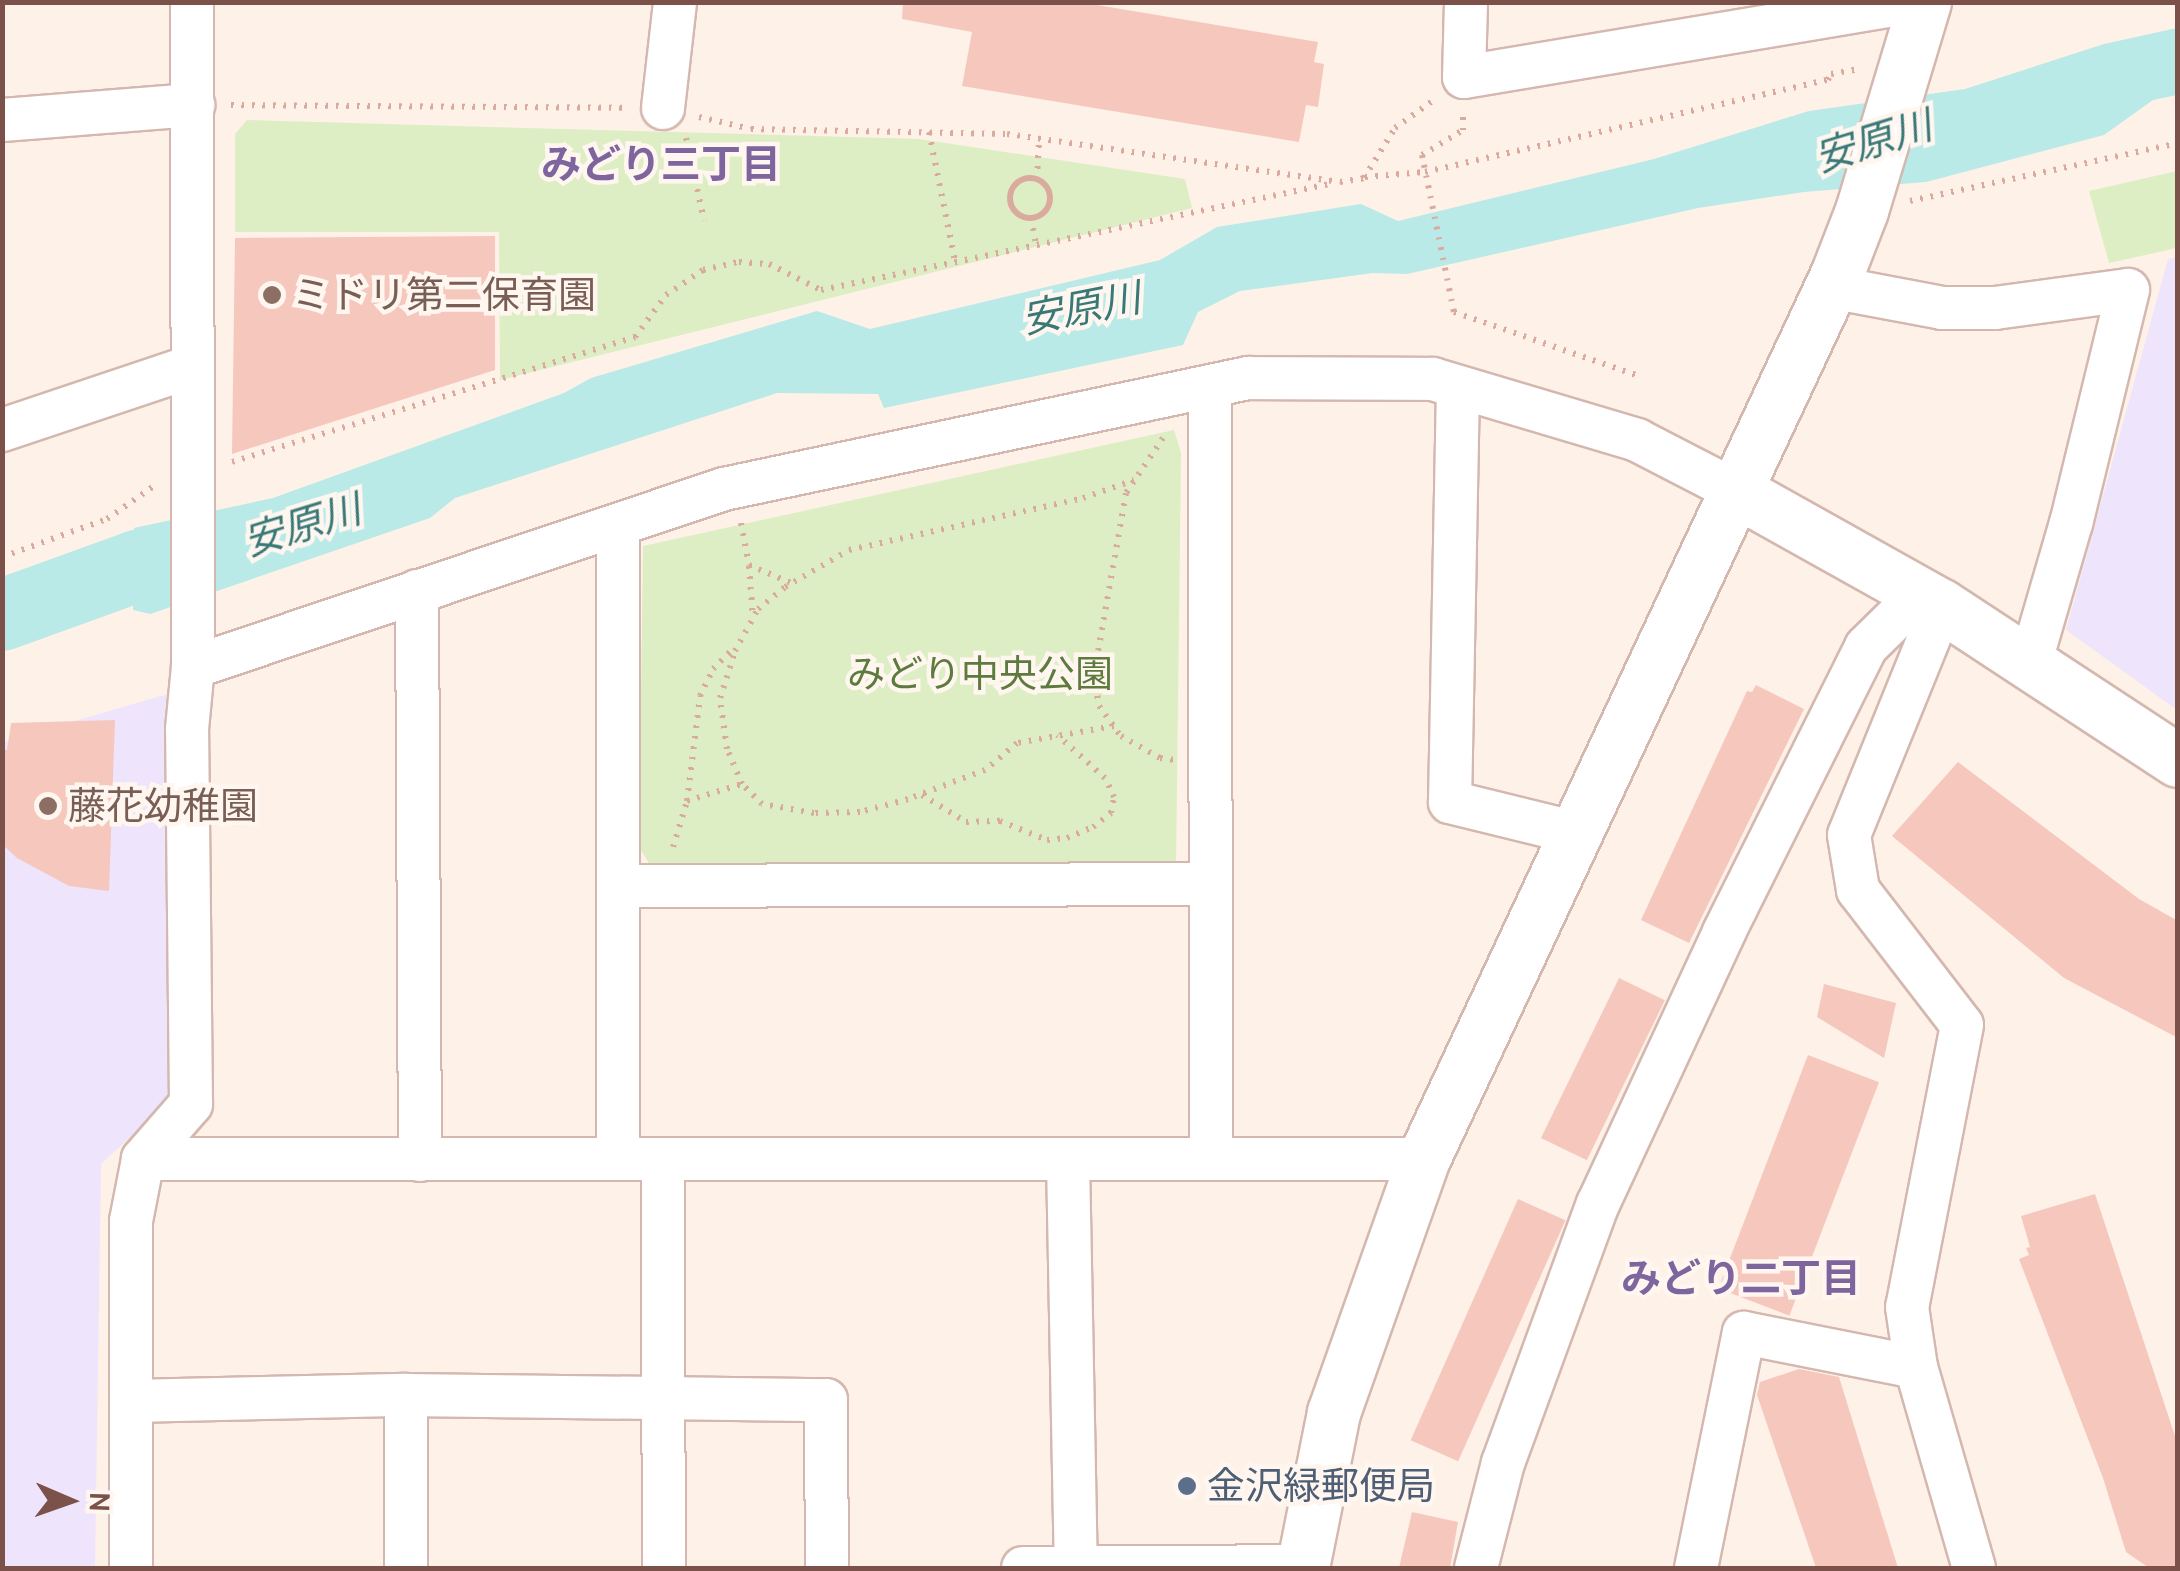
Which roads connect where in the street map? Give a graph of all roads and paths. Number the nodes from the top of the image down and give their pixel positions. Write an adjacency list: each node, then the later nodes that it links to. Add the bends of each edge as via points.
1 (192, 2): 9 (street)
2 (675, 2): 10 (street)
3 (1466, 2): 8 (street)
4 (1913, 2): 6 (street)
5 (1925, 2): 7 (street)
6 (1686, 22): 8 (street)
7 (1906, 66): 15 (path, via 1831,74 1828,80); 19 (street)
8 (1464, 77): 15 (path, bridge, via 1463,130 1422,156); 16 (path, via 1395,128)
9 (193, 105): 10 (path); 11 (street); 25 (street)
10 (672, 110): 12 (path, via 751,129); 21 (path)
11 (2, 120)
12 (929, 132): 13 (path); 23 (path)
13 (1040, 139): 17 (path); 18 (path)
14 (2178, 144): 19 (path)
15 (1426, 172): 16 (path); 26 (path, bridge, via 1454,312)
16 (1364, 178): 18 (path)
17 (1037, 180): 20 (path, via 1049,201); 20 (path, via 1024,179 1011,192 1014,210)
18 (1340, 182): 22 (path)
19 (1862, 211): 24 (street)
20 (1031, 218): 22 (path)
21 (704, 220)
22 (1036, 242): 23 (path)
23 (955, 260): 30 (path, via 821,290 769,264 703,270 666,295 635,336)
24 (1831, 287): 33 (street); 43 (street, via 1942,308 1995,308 2128,290)
25 (190, 367): 29 (street); 30 (street)
26 (1636, 375)
27 (1210, 386): 28 (street, via 1248,378 1434,380); 31 (path); 32 (street); 47 (street)
28 (1458, 387): 33 (street, via 1637,440); 51 (street, via 1450,802)
29 (2, 430)
30 (193, 474): 35 (path, via 107,519); 42 (street)
31 (1134, 480): 37 (path, via 1083,498 849,550); 44 (path, via 1114,550 1094,675 1099,706)
32 (734, 486): 34 (street); 36 (path)
33 (1736, 491): 39 (street); 51 (street)
34 (618, 525): 38 (street); 53 (street)
35 (2, 556)
36 (749, 564): 37 (path); 40 (path)
37 (792, 583): 40 (path)
38 (417, 592): 42 (street); 58 (street)
39 (1931, 600): 43 (street); 62 (street, via 1849,834 1858,890 1962,1025 1907,1306); 73 (street, via 1866,648 1724,932 1598,1204 1503,1463)
40 (754, 619): 41 (path)
41 (741, 641): 48 (path, via 720,698 727,749); 50 (path, via 713,669 700,696)
42 (193, 651): 55 (street, via 187,730 191,1104)
43 (2030, 664): 46 (street)
44 (1114, 726): 45 (path); 47 (path, via 1160,758)
45 (1057, 735): 49 (path, via 1017,743 985,770); 49 (path, via 1105,778 1114,796 1111,813 1067,838 1047,840 1000,822 966,822)
46 (2178, 761)
47 (1210, 765): 52 (street)
48 (742, 784): 49 (path, via 762,804 814,813 860,812); 50 (path)
49 (921, 794)
50 (688, 801): 54 (path)
51 (1576, 833): 57 (street)
52 (1211, 884): 54 (street); 56 (street)
53 (618, 886): 54 (street); 59 (street)
54 (665, 886)
55 (143, 1159): 58 (street); 65 (street, via 131,1221)
56 (1211, 1159): 57 (street); 61 (street)
57 (1424, 1159): 66 (street, via 1334,1413)
58 (420, 1160): 59 (street)
59 (618, 1160): 60 (street)
60 (663, 1160): 61 (street); 64 (street)
61 (1068, 1160): 72 (street)
62 (1916, 1367): 74 (street, via 1744,1333); 75 (street)
63 (406, 1395): 64 (street); 65 (street); 68 (street)
64 (663, 1399): 69 (street); 70 (street, via 826,1400)
65 (132, 1401): 67 (street)
66 (1304, 1567): 72 (street)
67 (130, 1568)
68 (406, 1568)
69 (664, 1568)
70 (827, 1568)
71 (1023, 1568): 72 (street)
72 (1076, 1568)
73 (1476, 1568)
74 (1696, 1568)
75 (1974, 1568)

